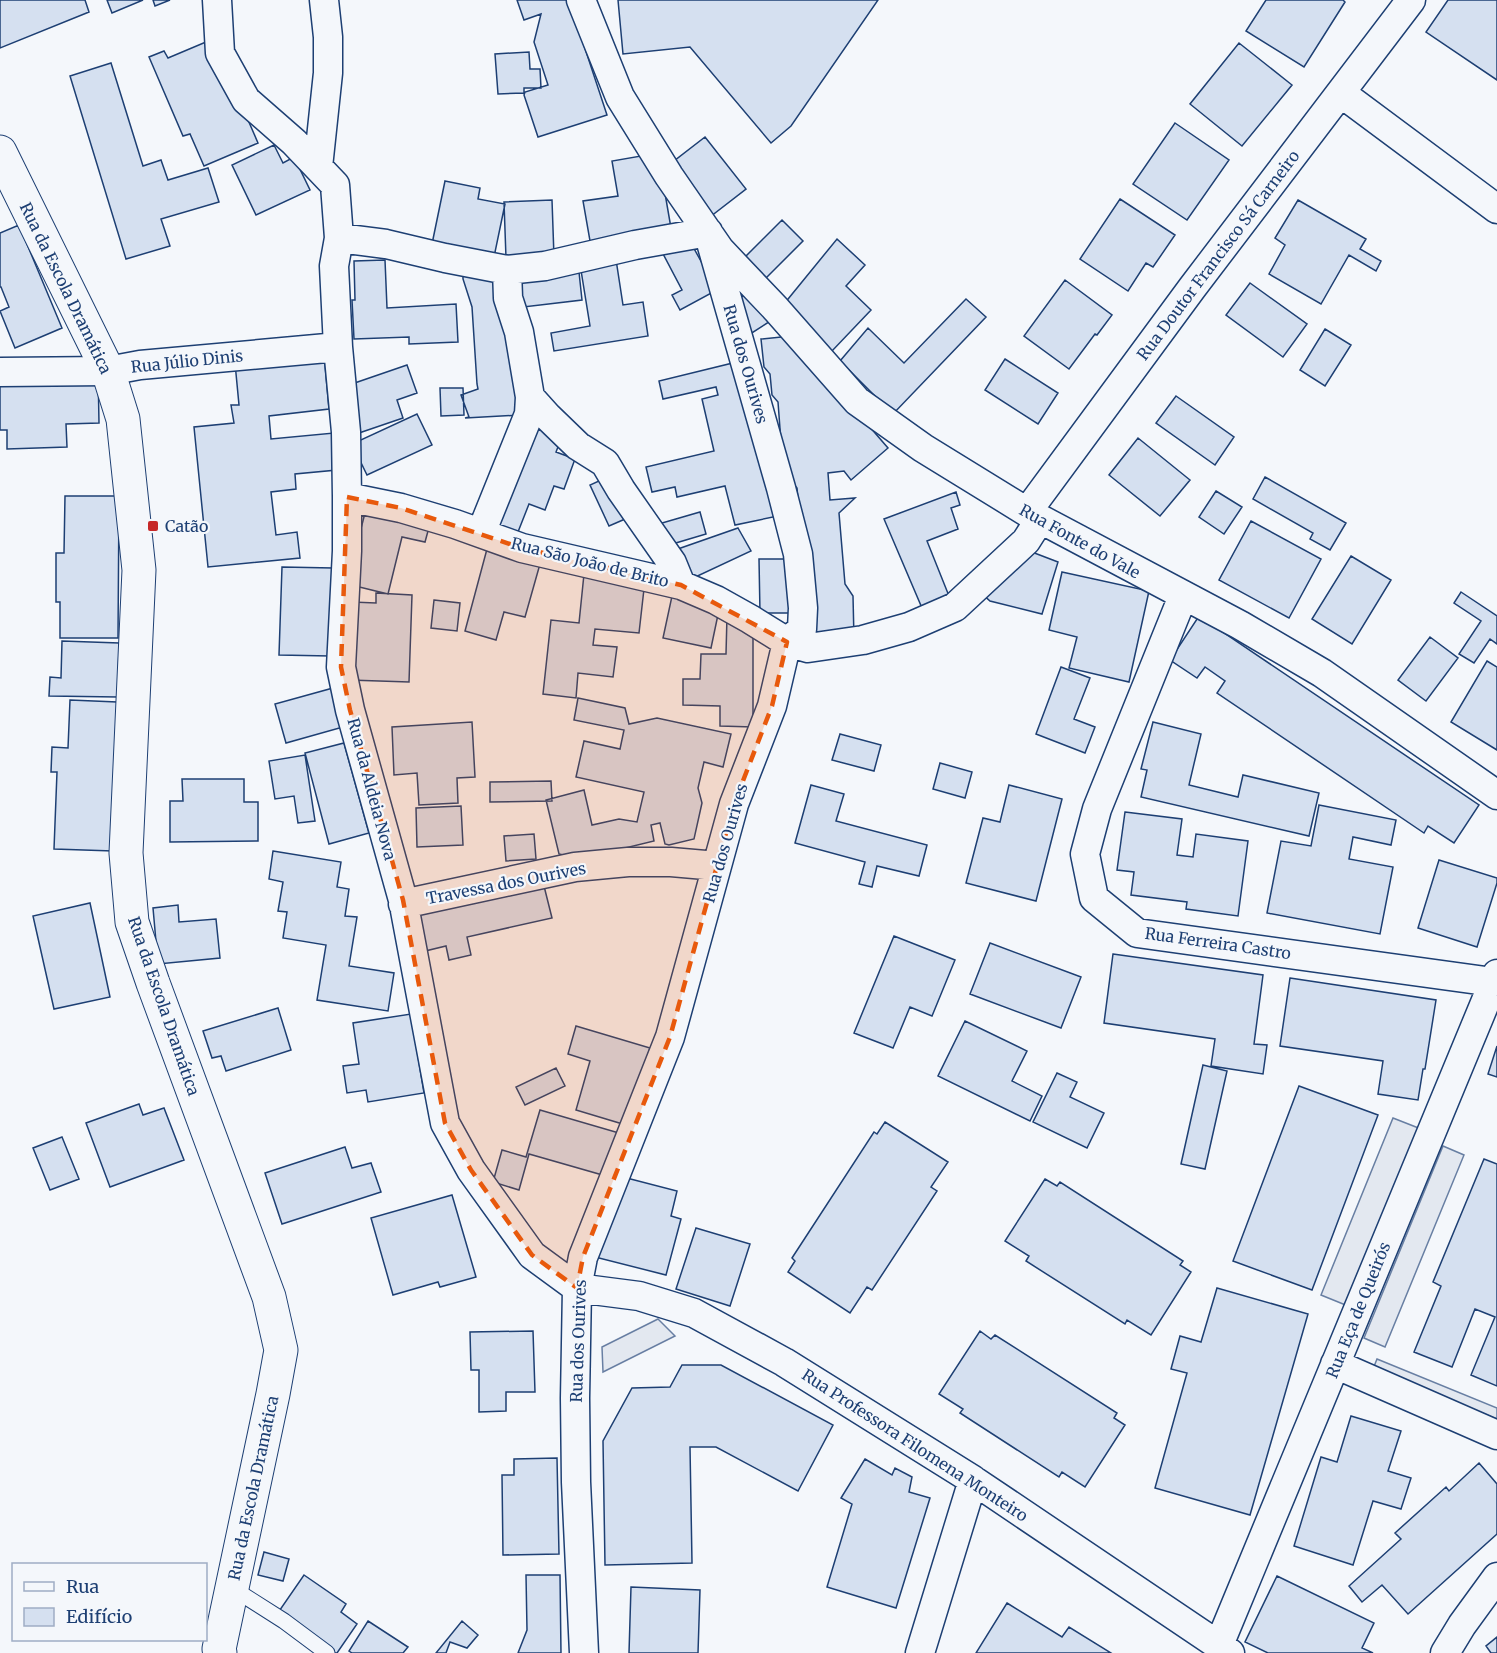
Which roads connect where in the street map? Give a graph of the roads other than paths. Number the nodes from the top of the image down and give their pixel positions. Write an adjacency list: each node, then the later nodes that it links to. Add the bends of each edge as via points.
1 (217, 0): 7 (street, Rua da Aldeia Nova, via 220,53 246,99)
2 (324, 0): 7 (street, via 328,73)
3 (581, 0): 10 (street, Rua dos Ourives, via 620,97)
4 (1411, 0): 5 (street, Rua Doutor Francisco Sá Carneiro)
5 (1341, 93): 8 (street); 17 (street, Rua Doutor Francisco Sá Carneiro, via 1192,288)
6 (0, 153): 13 (street, Rua da Escola Dramática)
7 (318, 167): 9 (street, Rua da Aldeia Nova, via 335,185)
8 (1497, 209)
9 (339, 238): 11 (street); 12 (street, Rua da Aldeia Nova, via 334,266)
10 (714, 241): 11 (street, via 635,245 545,266); 17 (street, Rua Fonte do Vale, via 857,401 923,448); 21 (street, Rua dos Ourives, via 798,554 802,629)
11 (507, 270): 15 (street, via 508,298 519,332)
12 (338, 346): 13 (street, Rua Júlio Dinis); 16 (street, Rua da Aldeia Nova)
13 (108, 371): 14 (street, Rua Júlio Dinis); 31 (street, Rua da Escola Dramática, via 123,419 139,570 126,853 132,922 268,1297 281,1350)
14 (0, 372)
15 (530, 397): 18 (street, via 529,414); 19 (street, via 578,446 605,463 672,563)
16 (347, 497): 18 (street, Rua São João de Brito, via 400,508); 24 (street, Rua da Aldeia Nova, via 341,667)
17 (1034, 516): 20 (street, Rua Fonte do Vale); 21 (street, Rua Doutor Francisco Sá Carneiro, via 1026,541 956,607 909,627 863,640 808,648)
18 (481, 533): 19 (street, Rua São João de Brito, via 522,548)
19 (681, 585): 21 (street, Rua São João de Brito, via 716,600)
20 (1183, 596): 22 (street, Rua Fonte do Vale, via 1322,673); 25 (street, Rua Ferreira Castro, via 1097,809 1086,854 1094,898 1137,933)
21 (787, 642): 23 (street, Rua dos Ourives, via 772,706 734,804)
22 (1497, 795)
23 (717, 866): 24 (street, Travessa dos Ourives, via 628,862 575,867); 26 (street, Rua dos Ourives, via 670,1038 583,1257)
24 (403, 904): 26 (street, Rua da Aldeia Nova, via 445,1123 471,1170 532,1255)
25 (1495, 978): 27 (street, Rua Eça de Queirós)
26 (577, 1288): 29 (street, Rua Professora Filomena Monteiro, via 639,1296 694,1313 784,1362); 35 (street, Rua dos Ourives, via 576,1482)
27 (1335, 1364): 28 (street); 32 (street, Rua Eça de Queirós)
28 (1497, 1435)
29 (973, 1480): 32 (street, Rua Professora Filomena Monteiro); 36 (street)
30 (1497, 1577): 37 (street)
31 (232, 1588): 33 (street, Rua da Escola Dramática); 34 (lane)
32 (1224, 1649)
33 (220, 1653)
34 (327, 1653)
35 (584, 1653)
36 (920, 1653)
37 (1445, 1653)

